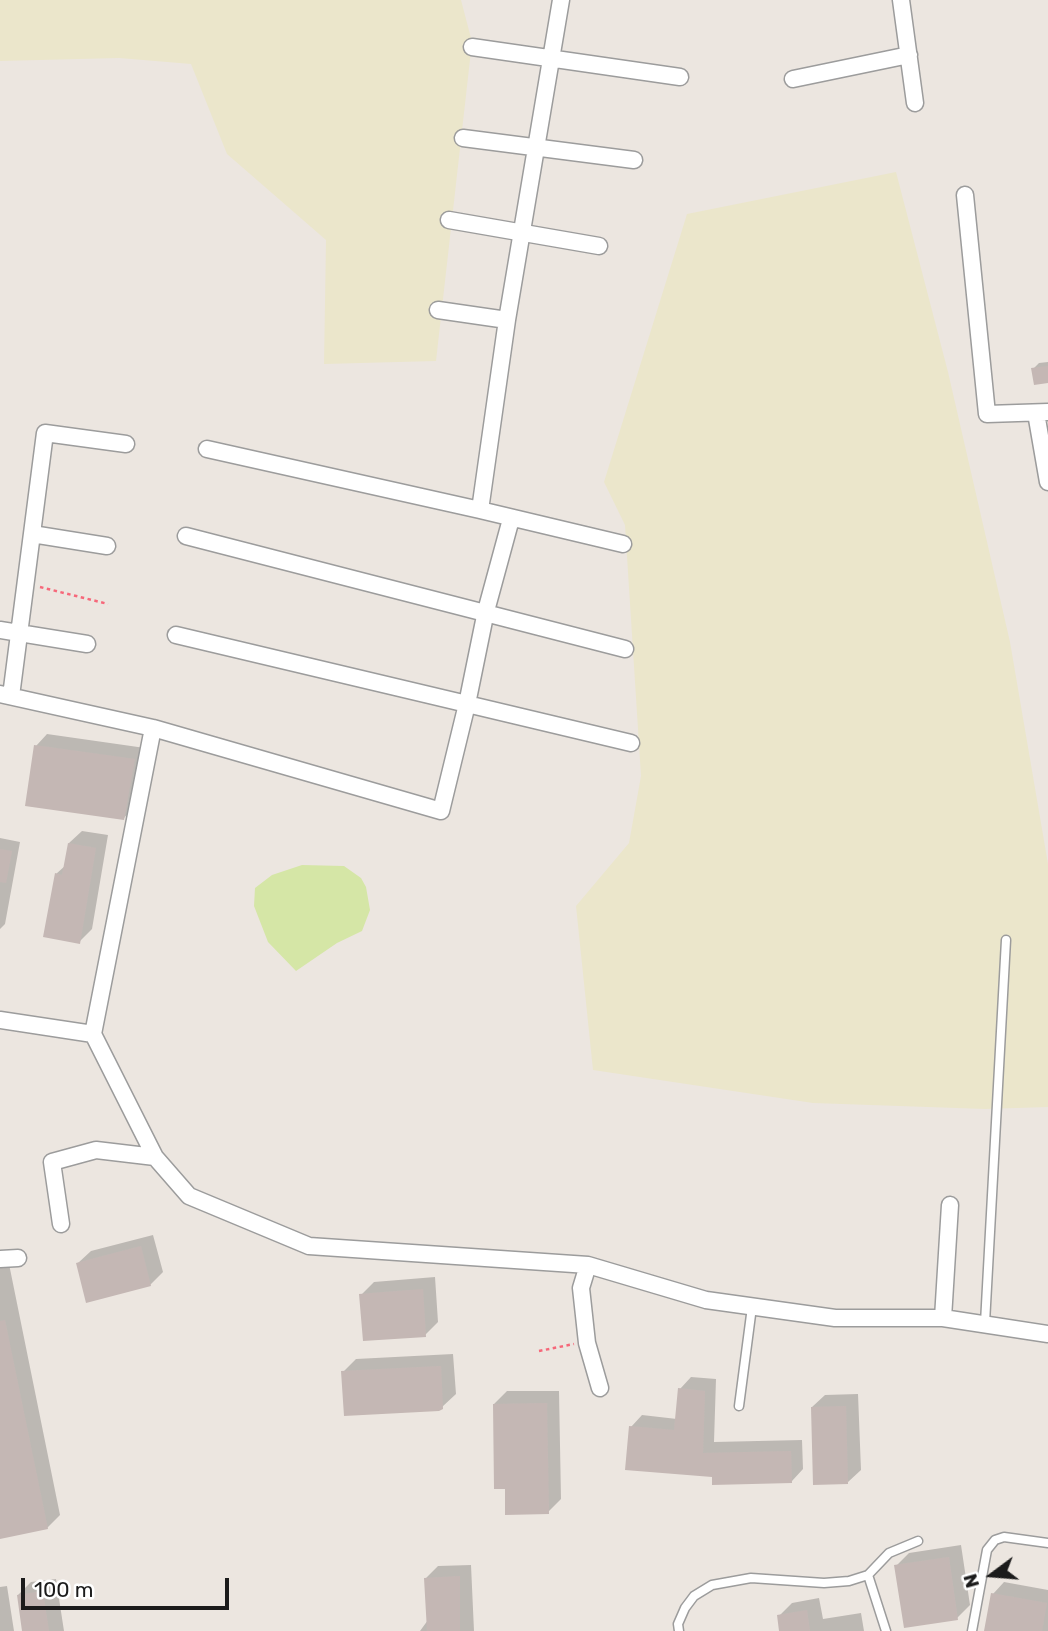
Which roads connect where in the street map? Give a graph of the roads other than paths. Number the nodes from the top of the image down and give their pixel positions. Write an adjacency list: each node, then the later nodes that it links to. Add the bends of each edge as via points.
1 (561, 0): 5 (street)
2 (901, 0): 4 (street)
3 (472, 47): 5 (street)
4 (909, 55): 7 (street); 8 (street)
5 (551, 59): 6 (street); 10 (street)
6 (680, 77)
7 (793, 79)
8 (915, 103)
9 (463, 138): 10 (street)
10 (536, 148): 11 (street); 14 (street)
11 (634, 160)
12 (965, 195): 18 (street, via 986,414)
13 (449, 220): 14 (street)
14 (522, 233): 15 (street); 17 (street)
15 (599, 246)
16 (438, 310): 17 (street)
17 (507, 320): 22 (street)
18 (1042, 412): 21 (street)
19 (127, 444): 24 (street, via 45,433)
20 (207, 449): 22 (street)
21 (1048, 480)
22 (480, 510): 23 (street)
23 (511, 519): 26 (street); 28 (street)
24 (32, 534): 27 (street); 30 (street)
25 (186, 536): 28 (street)
26 (623, 544)
27 (107, 546)
28 (486, 611): 33 (street); 35 (street)
29 (0, 630): 30 (street)
30 (19, 634): 32 (street); 34 (street)
31 (176, 635): 35 (street)
32 (88, 644)
33 (625, 649)
34 (6, 695): 36 (street)
35 (467, 704): 36 (street, via 441,811); 37 (street)
36 (153, 728): 40 (street)
37 (631, 743)
38 (1006, 940): 49 (lane)
39 (0, 1020): 40 (street)
40 (93, 1034): 41 (street)
41 (155, 1157): 43 (street, via 96,1150 52,1161); 46 (street, via 189,1196 309,1247)
42 (950, 1205): 48 (street)
43 (61, 1224)
44 (18, 1258): 45 (street)
45 (0, 1259)
46 (588, 1265): 47 (street, via 706,1300); 51 (street, via 581,1288 587,1341)
47 (752, 1307): 48 (street, via 835,1318); 52 (lane)
48 (943, 1318): 49 (street)
49 (985, 1324): 50 (street)
50 (1048, 1334)
51 (600, 1388)
52 (740, 1406)
53 (918, 1541): 55 (lane, via 889,1553)
54 (1048, 1543): 58 (lane, via 1004,1537 995,1540 987,1550)
55 (868, 1575): 56 (lane, via 824,1583 751,1578 712,1585 685,1608); 57 (lane)
56 (679, 1631)
57 (886, 1631)
58 (972, 1631)

